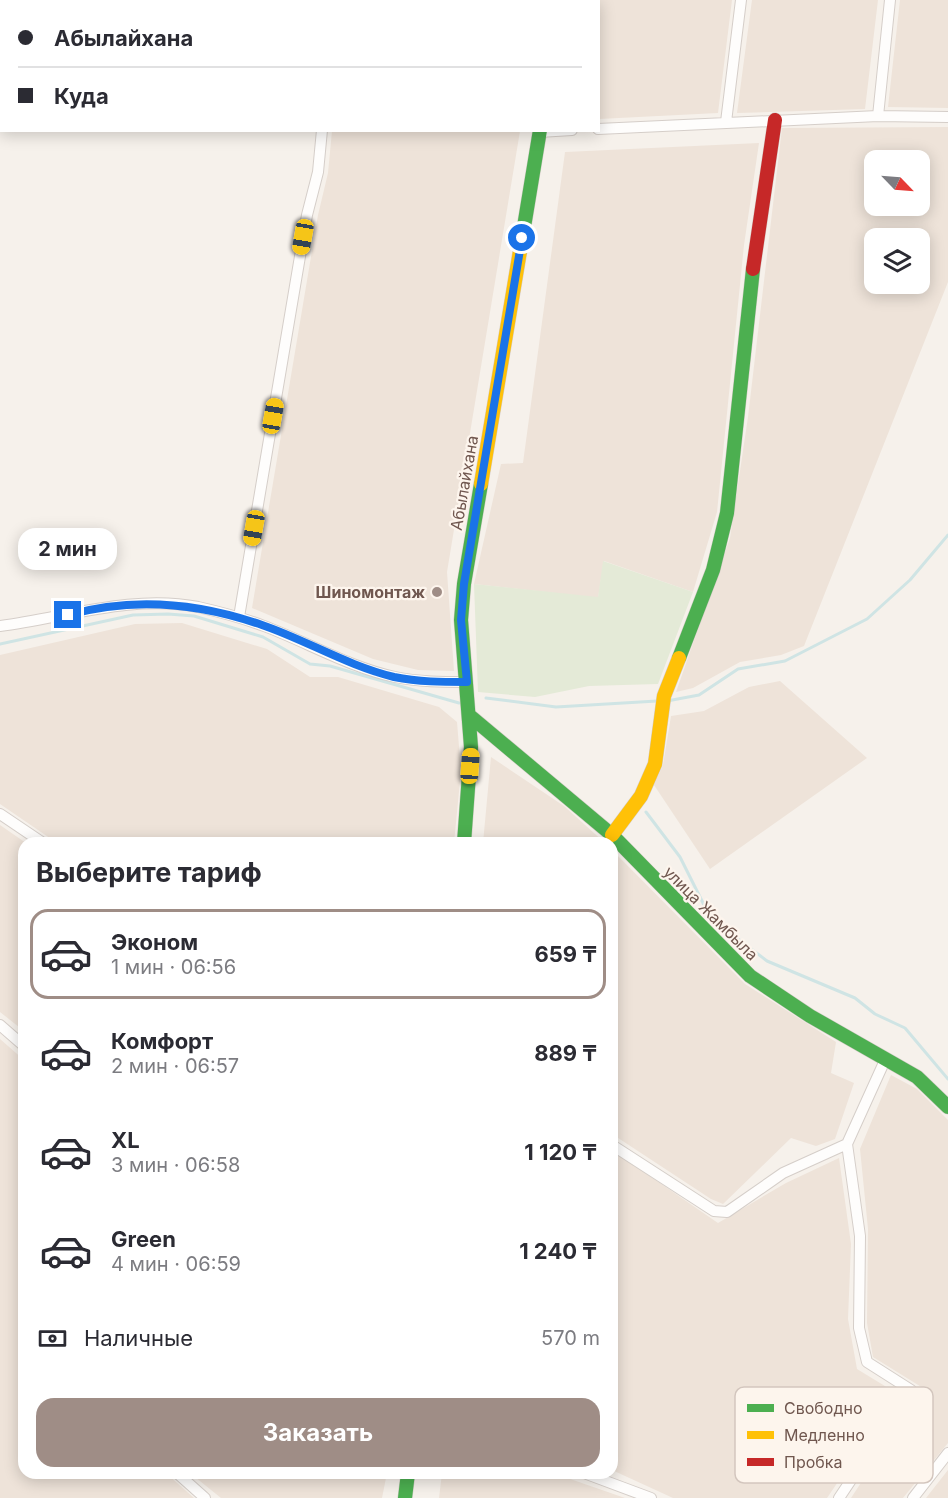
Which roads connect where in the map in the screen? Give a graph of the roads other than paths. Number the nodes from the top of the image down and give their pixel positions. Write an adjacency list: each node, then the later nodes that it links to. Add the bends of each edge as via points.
1 (741, 0): 6 (street)
2 (890, 0): 3 (street)
3 (878, 116): 4 (street); 5 (street)
4 (948, 117)
5 (775, 120): 6 (street); 15 (street, via 756,242 727,513 712,570 664,696 655,764 641,795)
6 (726, 122): 7 (street)
7 (600, 129)
8 (322, 132): 10 (street)
9 (540, 132): 12 (street, Абылайхана, via 464,584 461,620)
10 (239, 617): 11 (street, via 195,607 148,604 87,610); 12 (street, via 392,676 428,682)
11 (0, 626)
12 (467, 682): 13 (street, Абылайхана)
13 (470, 716): 15 (street, улица Жамбыла); 17 (street, Абылайхана)
14 (0, 814): 16 (street)
15 (612, 836)
16 (35, 837)
17 (464, 837)
18 (618, 842): 21 (street, улица Жамбыла, via 750,975 810,1016)
19 (0, 1025): 20 (street)
20 (18, 1042)
21 (886, 1058): 22 (street, улица Жамбыла, via 917,1077); 23 (street)
22 (948, 1107)
23 (847, 1144): 24 (street, via 783,1173 727,1212 714,1211); 25 (street, via 860,1236 859,1328 867,1362)
24 (618, 1149)
25 (906, 1387)
26 (948, 1453): 27 (street)
27 (933, 1472)
28 (184, 1479): 34 (street)
29 (407, 1479): 35 (street)
30 (599, 1479): 33 (street)
31 (849, 1483): 36 (street)
32 (925, 1483): 37 (street)
33 (643, 1496)
34 (205, 1498)
35 (405, 1498)
36 (839, 1498)
37 (913, 1498)

